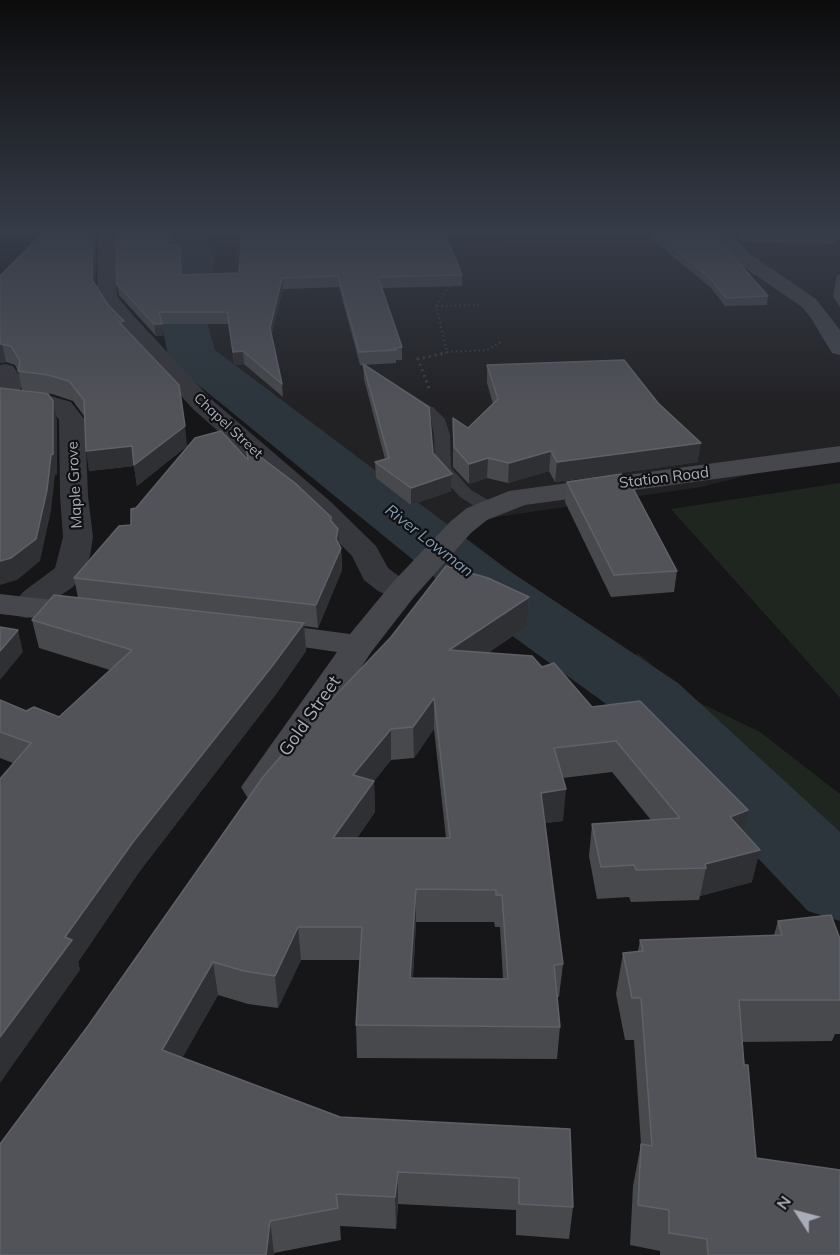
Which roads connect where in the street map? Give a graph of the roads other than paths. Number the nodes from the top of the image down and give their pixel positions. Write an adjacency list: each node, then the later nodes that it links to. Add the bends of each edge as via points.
1 (107, 290): 8 (street, Chapel Street, via 107,296 122,317 202,404 321,508 365,552 375,573)
2 (789, 290): 3 (street, via 820,315)
3 (840, 348)
4 (2, 389): 9 (street, Maple Grove, via 62,407 72,420 78,537 70,570 62,580 34,599)
5 (428, 410): 7 (lane, via 438,419 443,469 465,493)
6 (840, 454): 7 (street, Station Road, via 543,493)
7 (489, 508): 8 (street, Gold Street, via 461,527)
8 (403, 590): 12 (street, Gold Street)
9 (13, 606): 10 (street)
10 (115, 617)
11 (225, 628): 12 (street)
12 (360, 645): 13 (street, Gold Street)
13 (242, 814)

